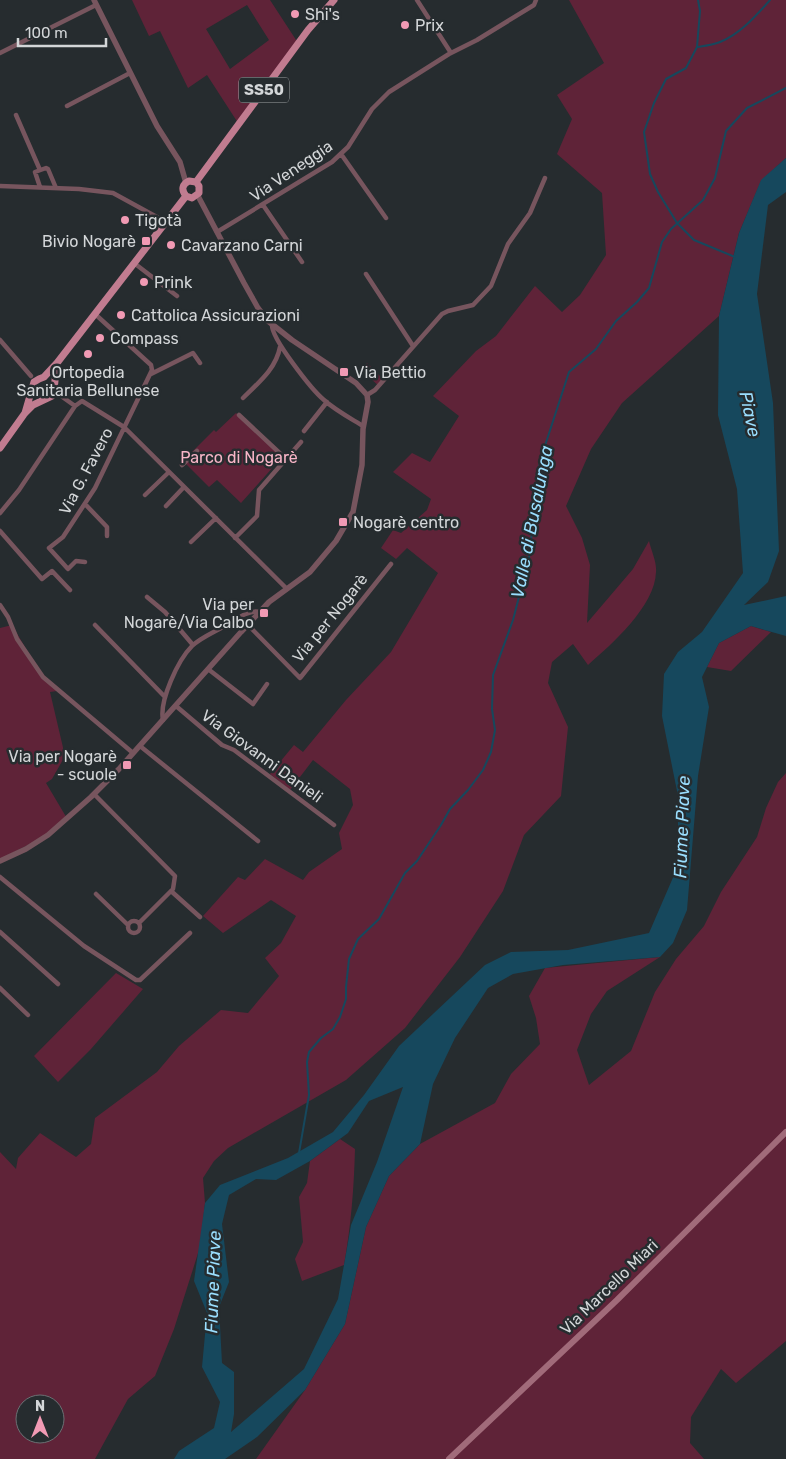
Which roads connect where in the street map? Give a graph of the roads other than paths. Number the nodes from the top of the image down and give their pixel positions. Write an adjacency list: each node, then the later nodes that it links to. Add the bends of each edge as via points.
1 (417, 0): 6 (street)
2 (536, 0): 6 (street, Via Veneggia, via 534,6)
3 (95, 2): 5 (street); 7 (street)
4 (330, 2): 13 (main road, SS50)
5 (0, 53)
6 (451, 53): 10 (street, Via Veneggia, via 378,101)
7 (130, 73): 8 (street); 14 (street, via 180,162)
8 (67, 106)
9 (16, 115): 11 (street)
10 (341, 154): 20 (street, Via Veneggia, via 323,169); 21 (street)
11 (40, 170): 16 (street, via 35,173); 17 (street, via 48,169)
12 (546, 178): 32 (street, via 530,213 508,244 492,286 473,305 448,311 440,317)
13 (196, 182): 14 (main road); 19 (main road, via 200,188)
14 (186, 183): 18 (main road, via 182,189)
15 (0, 186): 16 (street)
16 (40, 187): 17 (street)
17 (56, 188): 22 (street, via 113,193)
18 (186, 196): 19 (main road); 22 (main road)
19 (198, 196): 23 (street)
20 (263, 205): 23 (street, Via Veneggia); 24 (street)
21 (386, 218)
22 (166, 222): 25 (main road)
23 (217, 232): 29 (street, via 258,308)
24 (302, 262)
25 (134, 263): 27 (street); 28 (main road)
26 (366, 274): 32 (street)
27 (177, 296)
28 (95, 314): 33 (main road); 35 (street, via 151,365)
29 (272, 324): 31 (street); 40 (street, via 356,383)
30 (0, 340): 36 (street)
31 (280, 346): 41 (street, via 274,365); 43 (street)
32 (413, 346): 40 (street)
33 (57, 363): 37 (main road); 38 (main road)
34 (200, 363): 35 (street, via 194,353)
35 (151, 374): 48 (street, Via G. Favero)
36 (31, 376)
37 (44, 377): 38 (main road, via 48,378); 39 (main road, via 34,382)
38 (53, 389): 42 (main road); 44 (street)
39 (33, 390): 42 (main road); 45 (main road)
40 (367, 397): 47 (street)
41 (243, 398)
42 (43, 399): 45 (main road)
43 (327, 402): 47 (street); 49 (street)
44 (75, 406): 48 (street, via 82,401); 60 (street)
45 (25, 412): 51 (main road)
46 (239, 415): 53 (street)
47 (363, 426): 68 (street, via 362,465 352,514 336,541 310,572)
48 (124, 427): 55 (street); 58 (street, Via G. Favero)
49 (304, 431)
50 (301, 442): 53 (street)
51 (0, 448)
52 (197, 451): 54 (street)
53 (286, 459): 64 (street, via 259,490 258,516)
54 (182, 465)
55 (169, 472): 56 (street); 57 (street)
56 (184, 487): 59 (street); 61 (street)
57 (144, 496)
58 (85, 504): 63 (street, via 107,527); 66 (street, Via G. Favero, via 63,537 49,548 68,569 76,561)
59 (166, 506)
60 (0, 513)
61 (216, 518): 64 (street); 65 (street)
62 (0, 531): 69 (street, via 42,580 52,571)
63 (107, 536)
64 (235, 538): 68 (street)
65 (191, 542)
66 (85, 562)
67 (391, 564): 73 (street, Via per Nogarè, via 300,678)
68 (287, 589): 72 (street)
69 (70, 590)
70 (147, 597): 75 (street, via 165,612)
71 (0, 605): 82 (street, via 43,677)
72 (260, 612): 73 (street); 75 (street, via 237,618)
73 (248, 624): 76 (street)
74 (95, 625): 78 (street)
75 (193, 645): 78 (street, via 183,658)
76 (208, 669): 77 (street, via 253,704); 79 (street)
77 (267, 684)
78 (165, 696): 80 (street)
79 (176, 706): 80 (street); 84 (street, Via Giovanni Danieli, via 222,745 234,750)
80 (163, 720): 81 (street)
81 (140, 746): 82 (street); 85 (street)
82 (134, 753): 83 (street)
83 (94, 794): 86 (street, via 48,835); 88 (street, via 174,876)
84 (334, 824)
85 (258, 841)
86 (0, 861)
87 (0, 877): 94 (street, via 84,946 136,980 140,980)
88 (171, 891): 90 (street); 91 (street)
89 (96, 894): 92 (street)
90 (200, 917)
91 (139, 923): 92 (street, via 133,921); 92 (street, via 140,929 136,934 130,932)
92 (128, 926)
93 (0, 932): 95 (street)
94 (190, 933)
95 (58, 984)
96 (0, 988): 97 (street)
97 (28, 1015)
98 (786, 1132): 99 (main road, Via Marcello Miari, via 617,1300)
99 (449, 1459)

